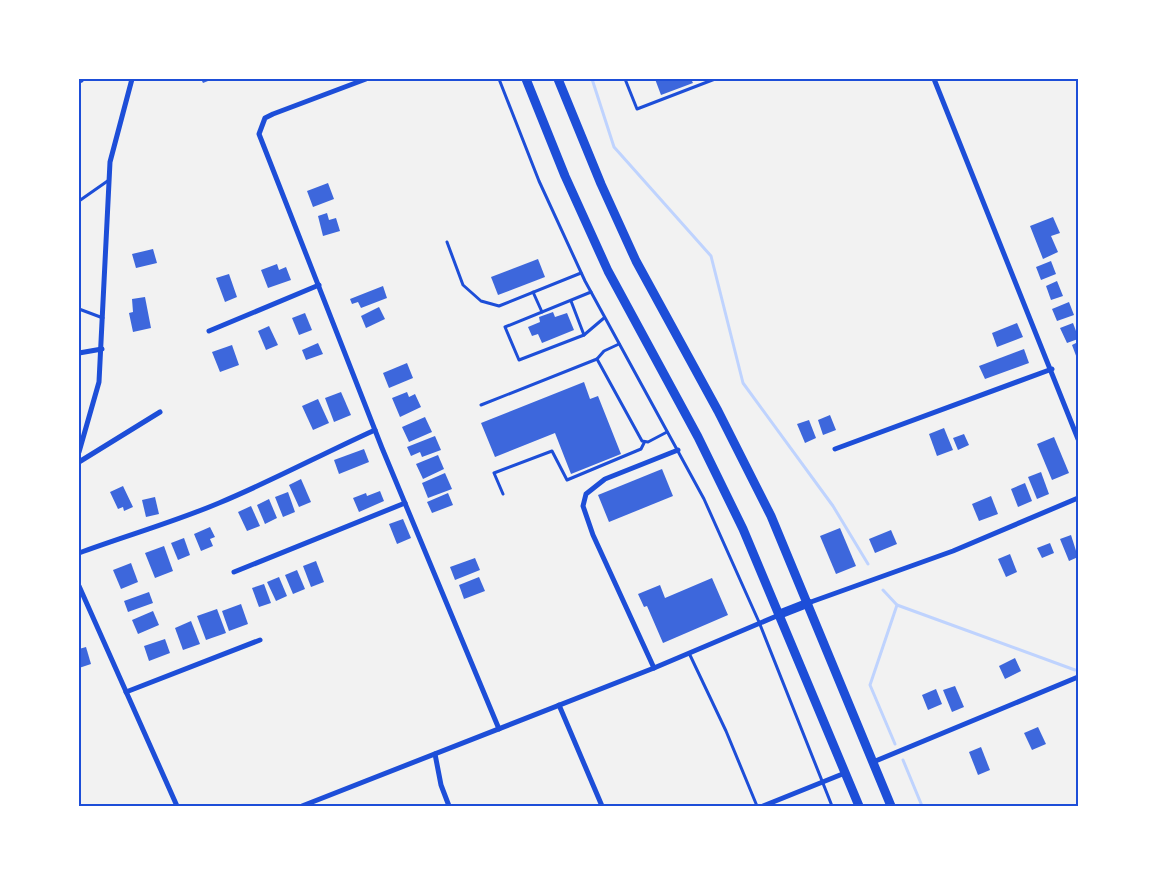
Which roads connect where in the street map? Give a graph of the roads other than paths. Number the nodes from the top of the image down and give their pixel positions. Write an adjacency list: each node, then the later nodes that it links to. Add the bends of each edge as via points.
1 (132, 79): 9 (street)
2 (366, 79): 13 (street, via 273,114 265,118 260,129 260,140)
3 (499, 79): 12 (lane, via 539,181)
4 (526, 79): 45 (main road, via 600,255 724,488)
5 (558, 79): 44 (main road, via 611,208 746,465)
6 (625, 79): 7 (lane, via 637,109)
7 (715, 79)
8 (934, 79): 27 (street)
9 (108, 180): 10 (lane); 19 (street)
10 (79, 202)
11 (447, 242): 14 (lane, via 463,285 481,301 499,306)
12 (581, 273): 14 (lane); 15 (lane)
13 (319, 285): 21 (street); 30 (street)
14 (533, 292): 18 (lane)
15 (591, 292): 16 (lane); 20 (lane)
16 (571, 300): 18 (lane); 22 (lane)
17 (79, 308): 19 (lane)
18 (542, 312): 22 (lane, via 505,327 519,360)
19 (103, 318): 24 (street)
20 (604, 318): 22 (lane); 23 (lane)
21 (209, 331)
22 (584, 335)
23 (618, 344): 26 (lane); 31 (lane)
24 (102, 348): 25 (street); 36 (street, via 99,382)
25 (79, 353)
26 (597, 359): 28 (lane); 33 (lane)
27 (1052, 369): 32 (street); 34 (street)
28 (481, 405)
29 (160, 412): 37 (street)
30 (375, 430): 40 (street); 41 (street, via 278,478 218,503)
31 (667, 432): 33 (lane); 35 (lane)
32 (1078, 439)
33 (644, 443): 38 (lane, via 641,449 566,480 552,451 494,474)
34 (836, 449)
35 (678, 450): 46 (lane, via 704,499); 49 (street, via 605,478 586,494 583,506)
36 (79, 452)
37 (79, 462)
38 (503, 494)
39 (1078, 498): 44 (street, via 953,551)
40 (405, 503): 42 (street); 53 (street)
41 (79, 552)
42 (234, 572)
43 (79, 586): 51 (street)
44 (808, 604): 45 (main road); 55 (main road)
45 (780, 614): 46 (street); 56 (main road)
46 (759, 622): 48 (street); 57 (lane)
47 (260, 640): 51 (street)
48 (689, 653): 49 (street); 62 (lane)
49 (654, 668): 52 (street)
50 (1078, 677): 55 (street)
51 (126, 692): 58 (street)
52 (559, 706): 53 (street); 61 (street)
53 (499, 729): 54 (street)
54 (436, 754): 59 (street); 60 (street, via 441,785)
55 (873, 762): 66 (main road)
56 (845, 773): 57 (street); 65 (main road)
57 (822, 782): 63 (street); 64 (lane)
58 (177, 806)
59 (302, 806)
60 (449, 806)
61 (602, 806)
62 (757, 806)
63 (762, 806)
64 (832, 806)
65 (858, 806)
66 (890, 806)

